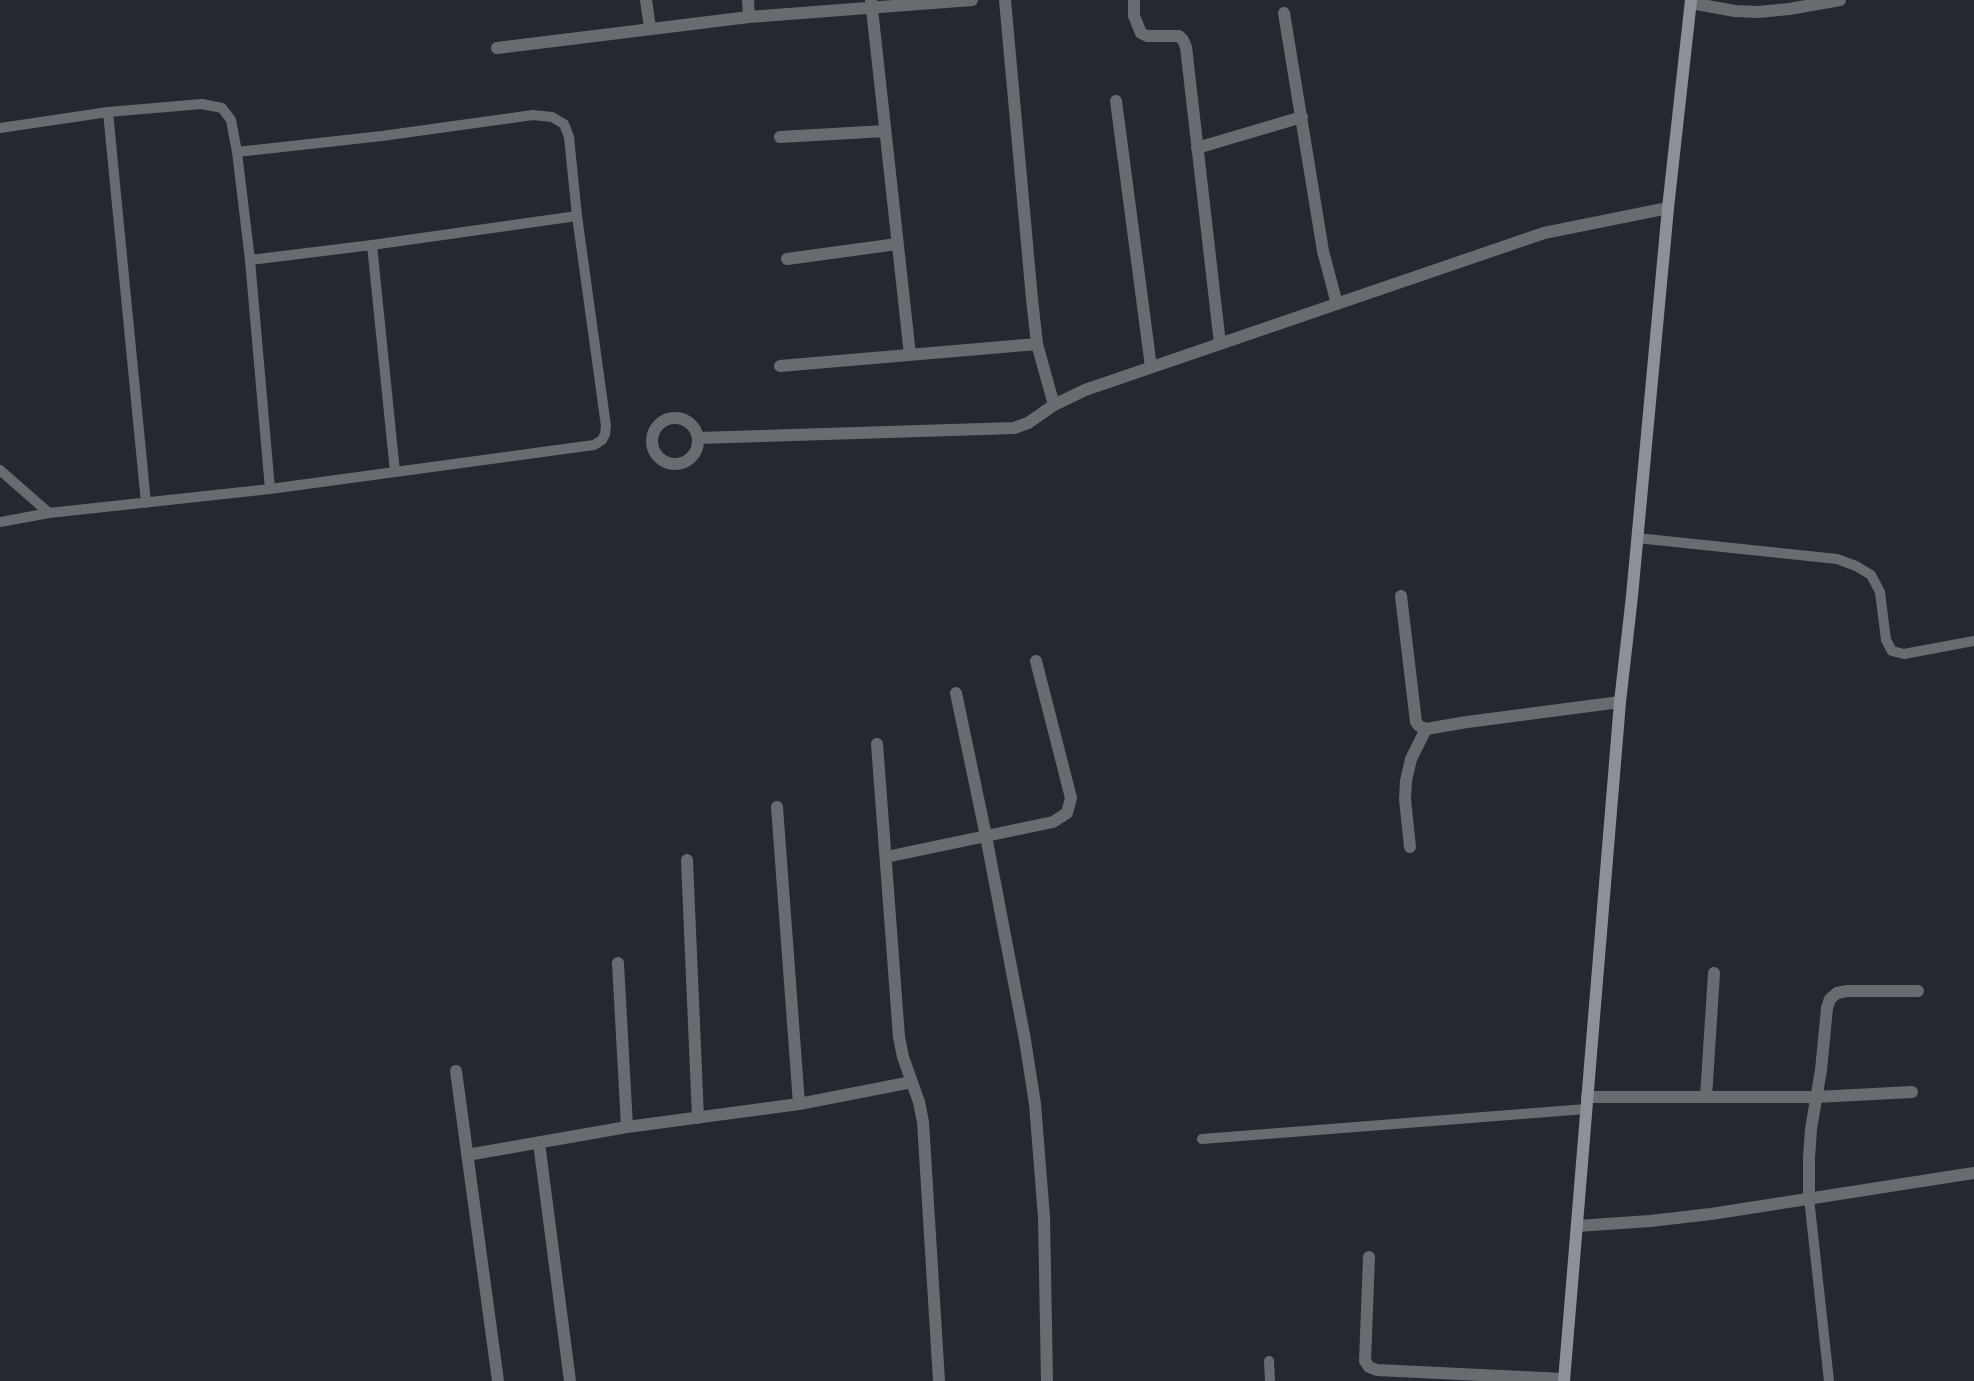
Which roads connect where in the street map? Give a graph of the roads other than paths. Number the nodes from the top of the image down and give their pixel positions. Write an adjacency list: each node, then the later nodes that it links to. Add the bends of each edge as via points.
1 (646, 0): 11 (street)
2 (748, 0): 10 (street)
3 (972, 0): 8 (street)
4 (1005, 0): 28 (street)
5 (1134, 0): 19 (street, via 1134,16 1141,33 1147,36 1179,36 1186,47)
6 (1840, 0): 7 (street, via 1758,12 1735,11)
7 (1691, 1): 21 (street)
8 (872, 4): 10 (street); 17 (street)
9 (1284, 13): 15 (street)
10 (750, 17): 11 (street)
11 (650, 28): 12 (street)
12 (497, 48)
13 (1116, 101): 32 (street)
14 (108, 112): 16 (lane); 20 (lane, via 202,104 222,108 231,120); 38 (lane)
15 (1302, 117): 19 (street); 27 (street, via 1324,251)
16 (0, 128)
17 (885, 131): 18 (street); 23 (street)
18 (780, 137)
19 (1197, 148): 29 (street)
20 (237, 152): 22 (lane, via 533,115 552,116 564,124 570,137); 26 (lane)
21 (1668, 208): 27 (street, via 1544,233); 41 (street)
22 (577, 216): 24 (lane); 36 (lane, via 606,426 602,440 594,445)
23 (897, 244): 25 (street); 30 (street)
24 (372, 245): 26 (lane); 36 (lane)
25 (787, 259)
26 (250, 260): 37 (lane)
27 (1337, 304): 29 (street)
28 (1037, 344): 30 (street); 33 (street)
29 (1220, 344): 32 (street)
30 (910, 355): 31 (street)
31 (780, 366)
32 (1152, 367): 33 (street, via 1085,390)
33 (1054, 405): 34 (street, via 1028,423 1014,428)
34 (699, 438)
35 (0, 470): 39 (lane)
36 (395, 472): 37 (lane)
37 (270, 489): 38 (lane)
38 (146, 503): 39 (lane)
39 (49, 513): 40 (lane)
40 (0, 522)
41 (1637, 538): 43 (lane, via 1837,559 1871,575 1880,592 1886,640 1892,651 1904,654); 46 (street)
42 (1401, 596): 47 (street, via 1416,722)
43 (1974, 641)
44 (1036, 661): 50 (street, via 1071,798 1067,813 1053,822)
45 (956, 693): 50 (street)
46 (1620, 702): 47 (street); 62 (street)
47 (1426, 729): 51 (street, via 1411,759 1406,781)
48 (877, 744): 52 (street)
49 (778, 807): 63 (street)
50 (986, 836): 52 (street); 78 (street, via 1035,1104 1044,1216)
51 (1410, 847)
52 (886, 857): 58 (street, via 899,1038)
53 (687, 860): 64 (street)
54 (618, 963): 65 (street)
55 (1714, 973): 60 (street)
56 (1918, 991): 61 (street, via 1847,991 1830,999 1826,1008)
57 (456, 1071): 68 (street)
58 (912, 1082): 63 (street); 77 (street, via 923,1122)
59 (1912, 1092): 61 (street)
60 (1706, 1097): 61 (street); 62 (street)
61 (1816, 1097): 70 (street, via 1809,1158)
62 (1587, 1103): 66 (lane); 71 (street)
63 (799, 1104): 64 (street)
64 (698, 1118): 65 (street)
65 (627, 1127): 67 (street)
66 (1202, 1139)
67 (539, 1143): 68 (street); 76 (street)
68 (467, 1156): 75 (street)
69 (1974, 1173): 70 (street)
70 (1809, 1198): 71 (street, via 1659,1220); 80 (lane)
71 (1577, 1226): 74 (street)
72 (1369, 1257): 74 (street, via 1365,1361 1369,1367 1376,1370)
73 (1269, 1361): 79 (lane)
74 (1564, 1380)
75 (498, 1381)
76 (570, 1381)
77 (940, 1381)
78 (1047, 1381)
79 (1270, 1381)
80 (1829, 1381)

